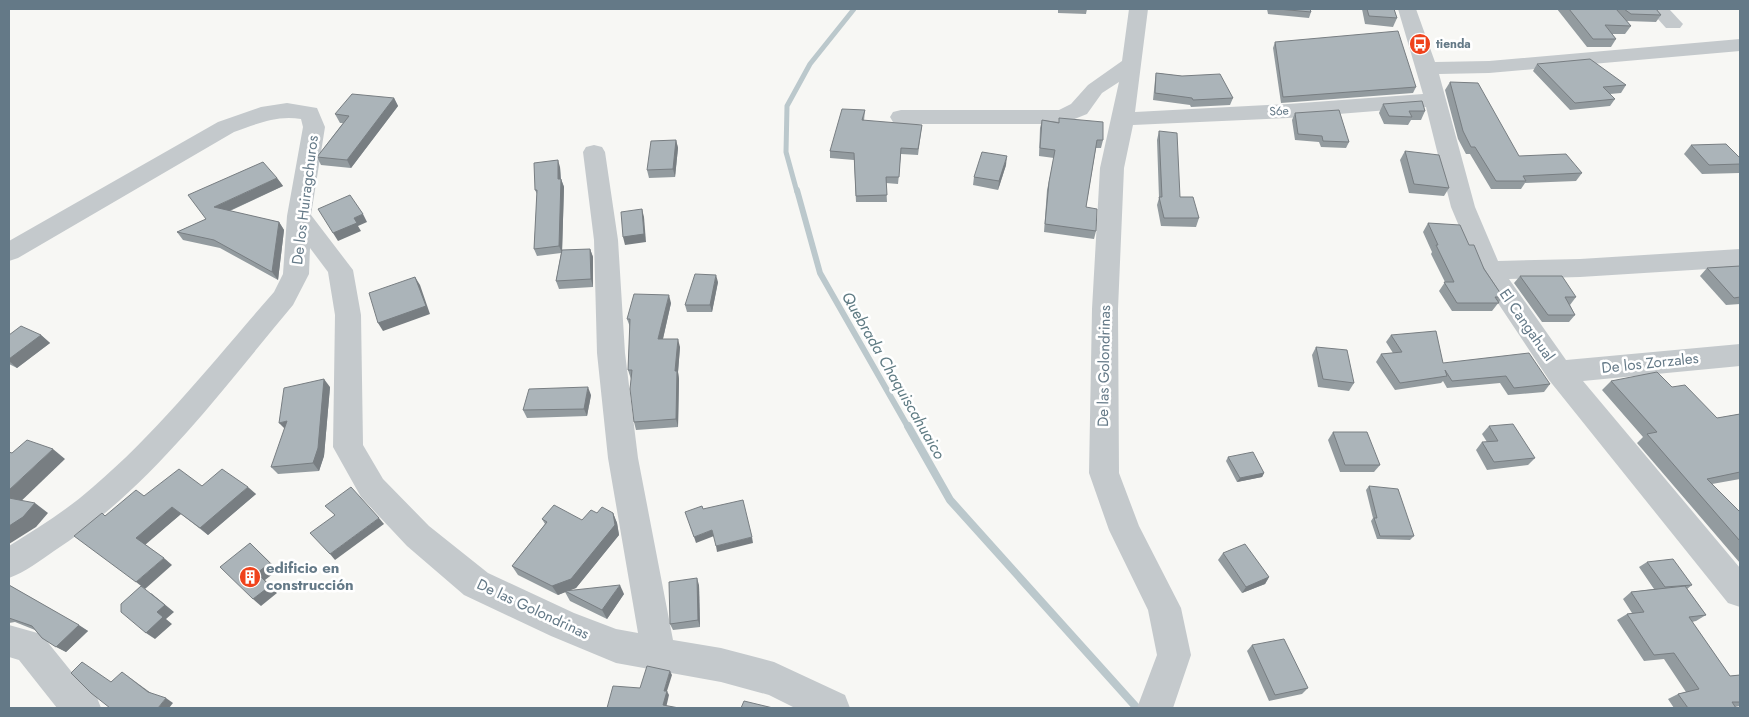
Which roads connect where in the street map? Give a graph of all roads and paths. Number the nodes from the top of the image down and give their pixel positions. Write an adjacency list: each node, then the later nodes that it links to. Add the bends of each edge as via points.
1 (1138, 9): 6 (street, De las Golondrinas)
2 (1407, 9): 7 (street, El Cangahual)
3 (1658, 9): 4 (street)
4 (1673, 24)
5 (1740, 45): 7 (street, via 1489,67)
6 (1132, 63): 9 (street, via 1095,89 1079,109 1062,117); 10 (street, De las Golondrinas)
7 (1427, 68): 8 (street, El Cangahual)
8 (1435, 100): 10 (street, S6e); 15 (street, El Cangahual, via 1463,207)
9 (901, 118)
10 (1123, 119): 24 (street, De las Golondrinas, via 1112,168 1105,309 1104,473 1125,530 1164,608 1174,655)
11 (594, 152): 21 (street, via 606,240 611,353 623,458)
12 (300, 216): 13 (street, De los Huiragchuros, via 314,127 312,118 309,113 269,112 226,127); 18 (street, De los Huiragchuros, via 296,274 284,298 265,323 147,457 103,498); 21 (street, De las Golondrinas, via 340,270 348,315 348,447 372,488 418,536 476,584 616,646)
13 (9, 252)
14 (1740, 258): 15 (street)
15 (1488, 270): 17 (street, El Cangahual)
16 (1740, 355): 17 (street, De los Zorzales)
17 (1559, 372): 19 (street, El Cangahual)
18 (9, 563)
19 (1740, 592)
20 (9, 641): 22 (street, via 29,646)
21 (659, 654): 23 (street, De las Golondrinas, via 774,679)
22 (83, 708)
23 (832, 708)
24 (1155, 708)

